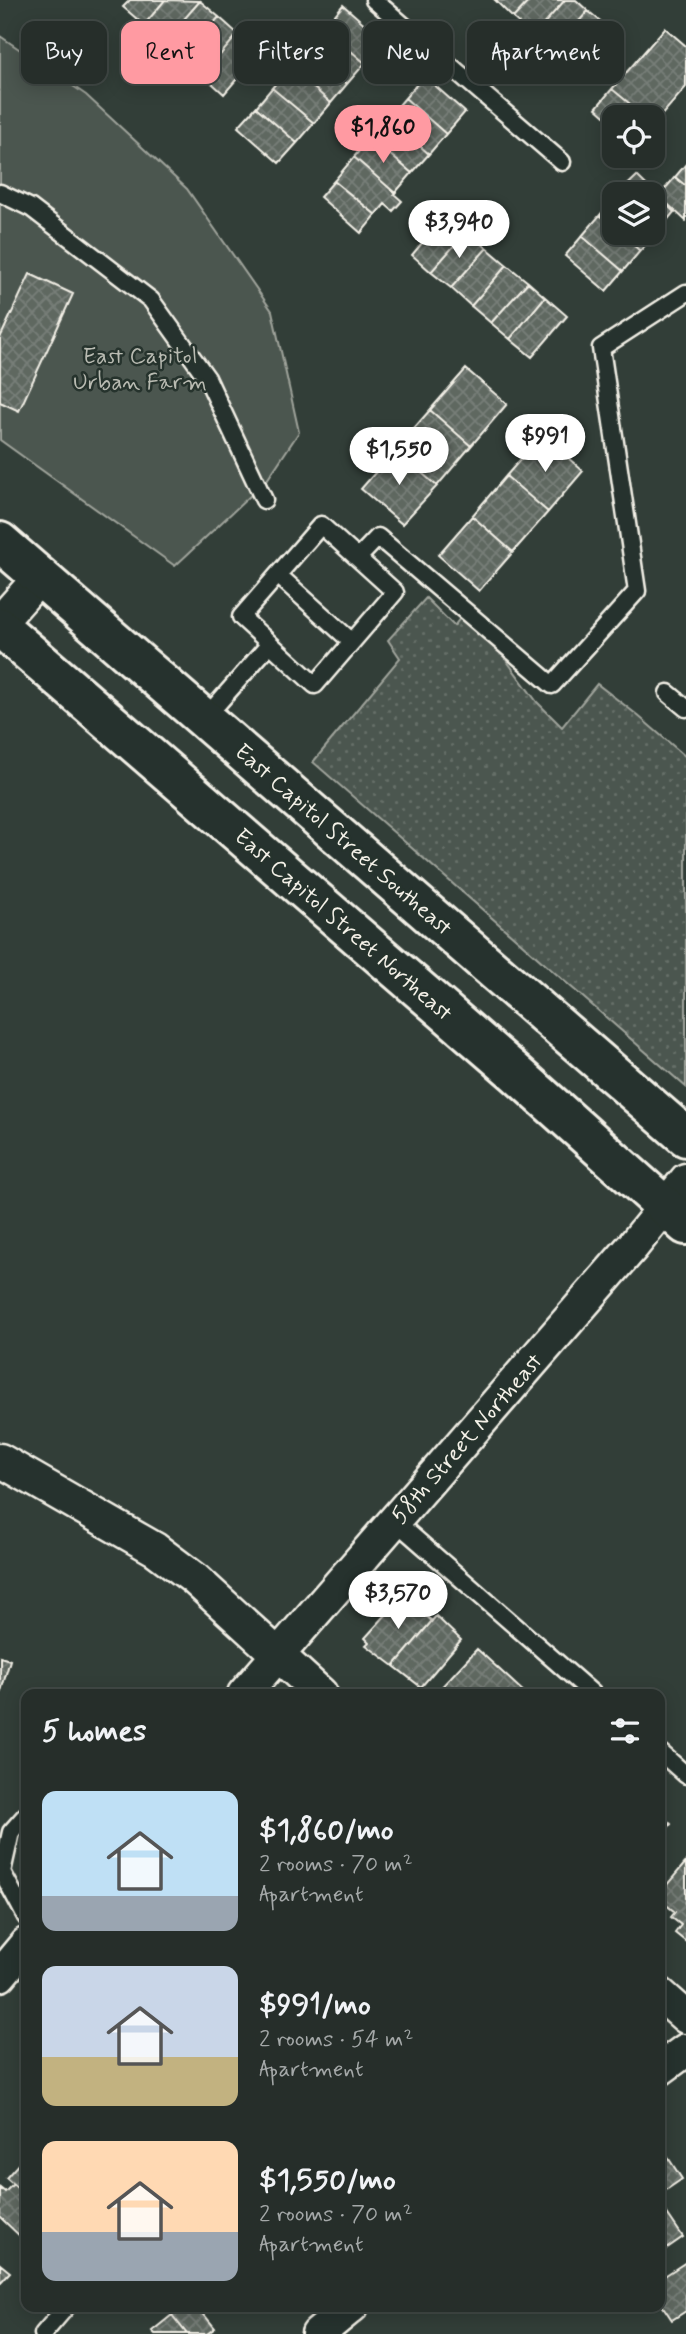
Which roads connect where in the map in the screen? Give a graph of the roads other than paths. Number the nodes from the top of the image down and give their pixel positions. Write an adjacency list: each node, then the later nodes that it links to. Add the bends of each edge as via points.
1 (374, 0): 2 (lane)
2 (562, 162)
3 (0, 193): 5 (lane, via 31,208 151,300 207,379)
4 (686, 293): 7 (lane, via 601,348 637,591 552,685 378,537)
5 (264, 500)
6 (0, 542): 9 (main road, East Capitol Street Southeast)
7 (358, 558): 8 (lane, via 321,525); 11 (lane, via 395,592)
8 (278, 575): 11 (lane); 12 (lane, via 241,617)
9 (40, 577): 10 (street); 15 (main road, East Capitol Street Southeast)
10 (0, 624): 17 (main road, East Capitol Street Northeast, via 516,1073)
11 (352, 642): 12 (lane, via 316,685)
12 (269, 645): 15 (lane)
13 (668, 693): 14 (lane)
14 (686, 708)
15 (205, 718): 16 (main road, East Capitol Street Southeast)
16 (686, 1137)
17 (679, 1204): 19 (street, 58th Street Northeast)
18 (0, 1460): 20 (street, via 155,1549)
19 (394, 1520): 20 (street, 58th Street Northeast); 23 (lane)
20 (278, 1655): 21 (street, 58th Street Northeast); 22 (street)
21 (248, 1689)
22 (315, 1689)
23 (587, 1689)
24 (665, 1756): 25 (lane)
25 (686, 1775)
26 (21, 1821): 27 (lane, via 11,1832 2,1872)
27 (21, 1908)
28 (21, 1950): 29 (street)
29 (0, 1975)
30 (665, 1998): 31 (street)
31 (686, 2017)
32 (686, 2050): 33 (street)
33 (665, 2066)
34 (62, 2312): 36 (lane)
35 (345, 2312): 37 (street)
36 (43, 2334)
37 (318, 2334)

